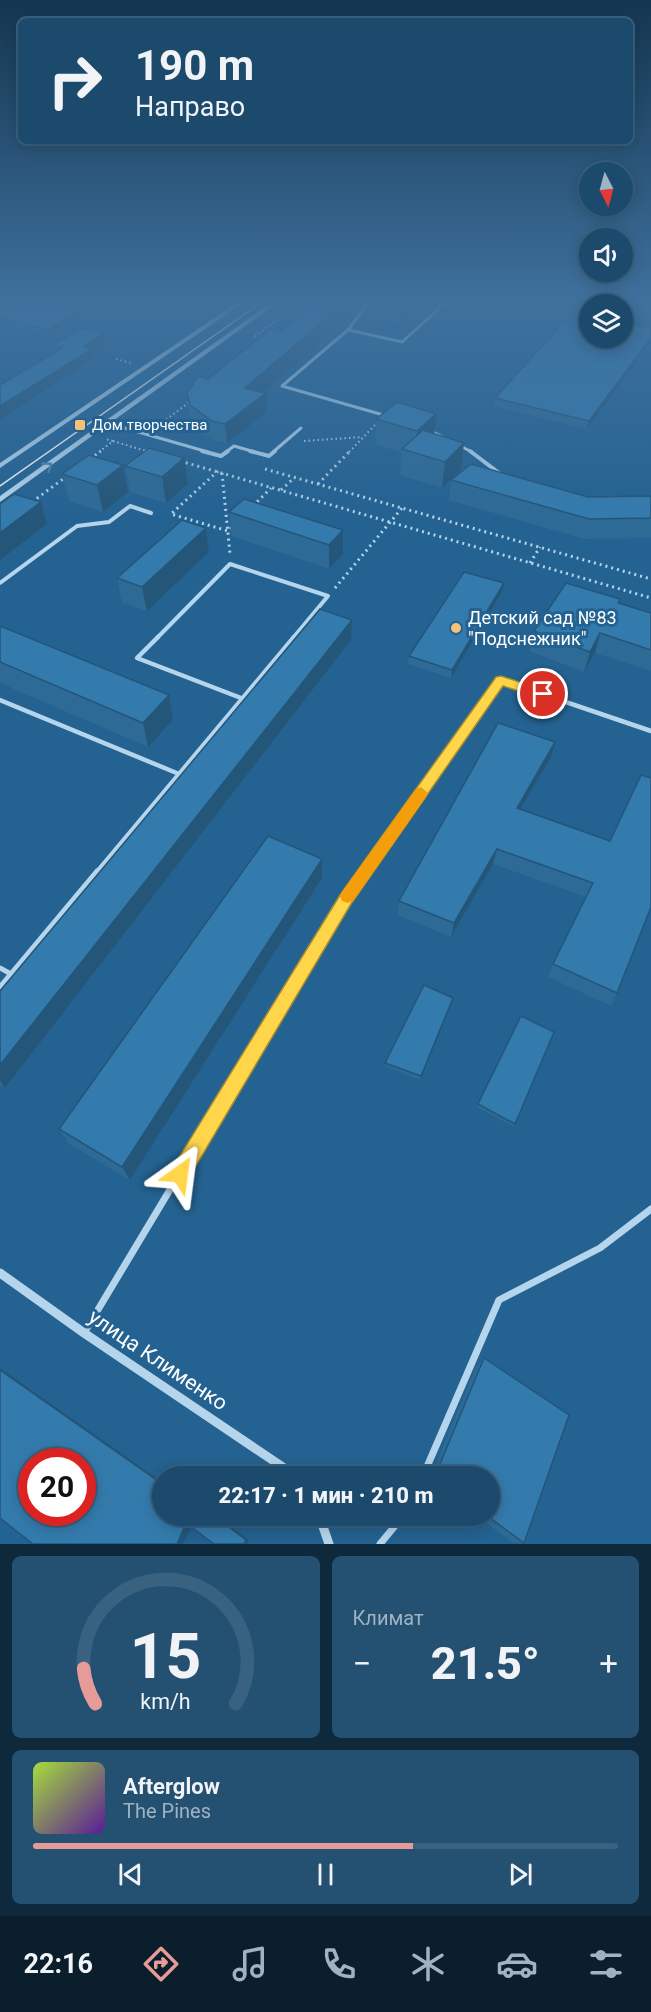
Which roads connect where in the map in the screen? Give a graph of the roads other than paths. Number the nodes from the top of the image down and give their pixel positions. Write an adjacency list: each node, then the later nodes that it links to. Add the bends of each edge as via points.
1 (133, 376): 8 (street)
2 (172, 376): 5 (street)
3 (294, 376): 4 (lane, via 282,386)
4 (396, 419)
5 (107, 423): 7 (lane, via 221,456 234,446 269,456); 10 (street, one-way to 5)
6 (419, 426): 9 (lane, via 452,438)
7 (301, 428)
8 (0, 466)
9 (510, 482)
10 (0, 500)
11 (151, 513): 12 (lane, via 130,507 109,522 78,526)
12 (0, 582)
13 (241, 698): 13 (lane, via 137,658 230,564 328,596); 16 (lane)
14 (0, 700): 16 (lane)
15 (651, 731): 22 (lane, via 501,680 345,900)
16 (179, 774): 18 (lane)
17 (0, 968): 18 (lane)
18 (11, 974): 19 (lane)
19 (0, 987)
20 (651, 1209): 24 (lane, via 600,1248 499,1300)
21 (0, 1273): 22 (street, улица Клименко)
22 (84, 1333): 23 (street, улица Клименко)
23 (281, 1466)
24 (427, 1466)
25 (323, 1526): 27 (street)
26 (395, 1526): 28 (lane)
27 (329, 1544)
28 (380, 1544)

